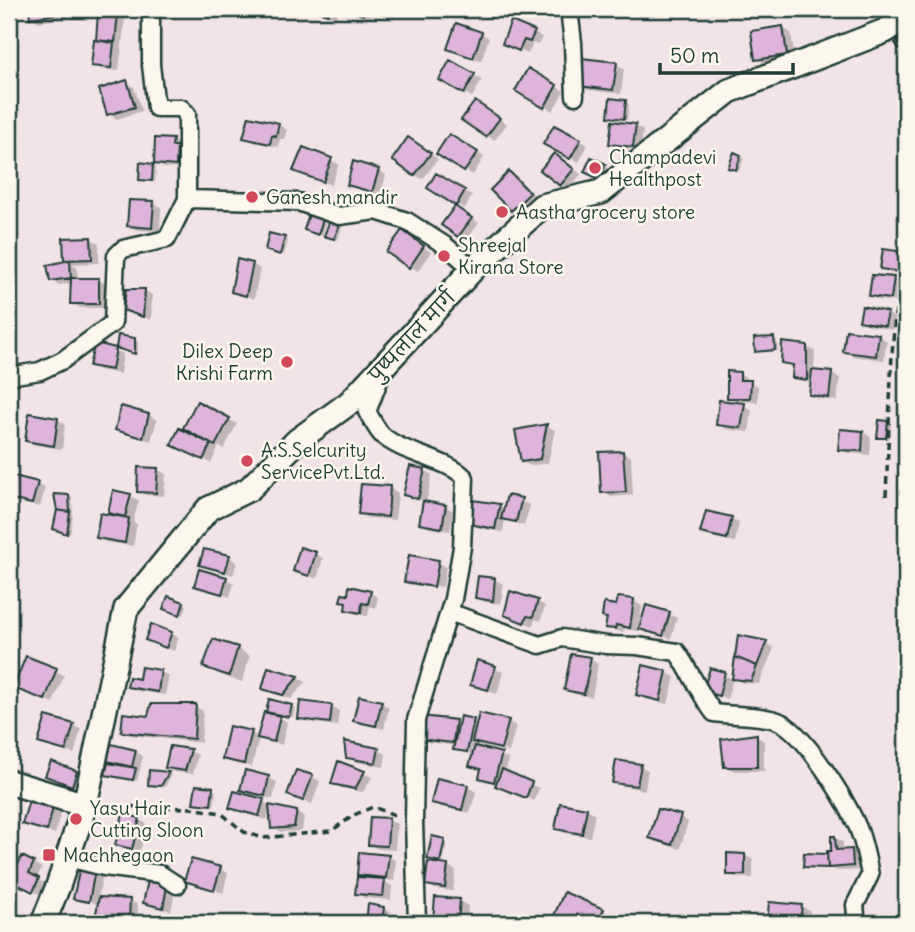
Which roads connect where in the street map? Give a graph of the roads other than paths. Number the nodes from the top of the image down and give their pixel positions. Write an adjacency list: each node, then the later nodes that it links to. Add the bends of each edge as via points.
1 (151, 9): 5 (street, via 156,108 181,108 187,114)
2 (569, 9): 4 (street)
3 (906, 18): 6 (street, पुष्पलाल मार्ग, via 885,31 729,90 601,192 542,206)
4 (575, 96)
5 (187, 199): 6 (street, via 298,202 339,216 376,211 407,221); 8 (street, via 167,239 122,249 116,256 113,323 63,360 40,371)
6 (473, 270): 7 (street, पुष्पलाल मार्ग)
7 (384, 368): 9 (street, via 367,412 382,435 460,471 465,478 462,547); 11 (street, पुष्पलाल मार्ग, via 349,403 298,440 249,489 208,509 126,609)
8 (9, 376)
9 (449, 612): 14 (street, via 540,645 562,638 677,652 714,713 759,717 794,730 829,775 859,830 870,875); 16 (street, via 416,720)
10 (9, 782): 11 (street)
11 (85, 805): 12 (street, पुष्पलाल मार्ग)
12 (68, 858): 13 (street, via 160,874); 15 (street, पुष्पलाल मार्ग)
13 (177, 886)
14 (855, 905): 17 (street); 18 (street)
15 (43, 923)
16 (417, 923)
17 (843, 923)
18 (853, 923)

